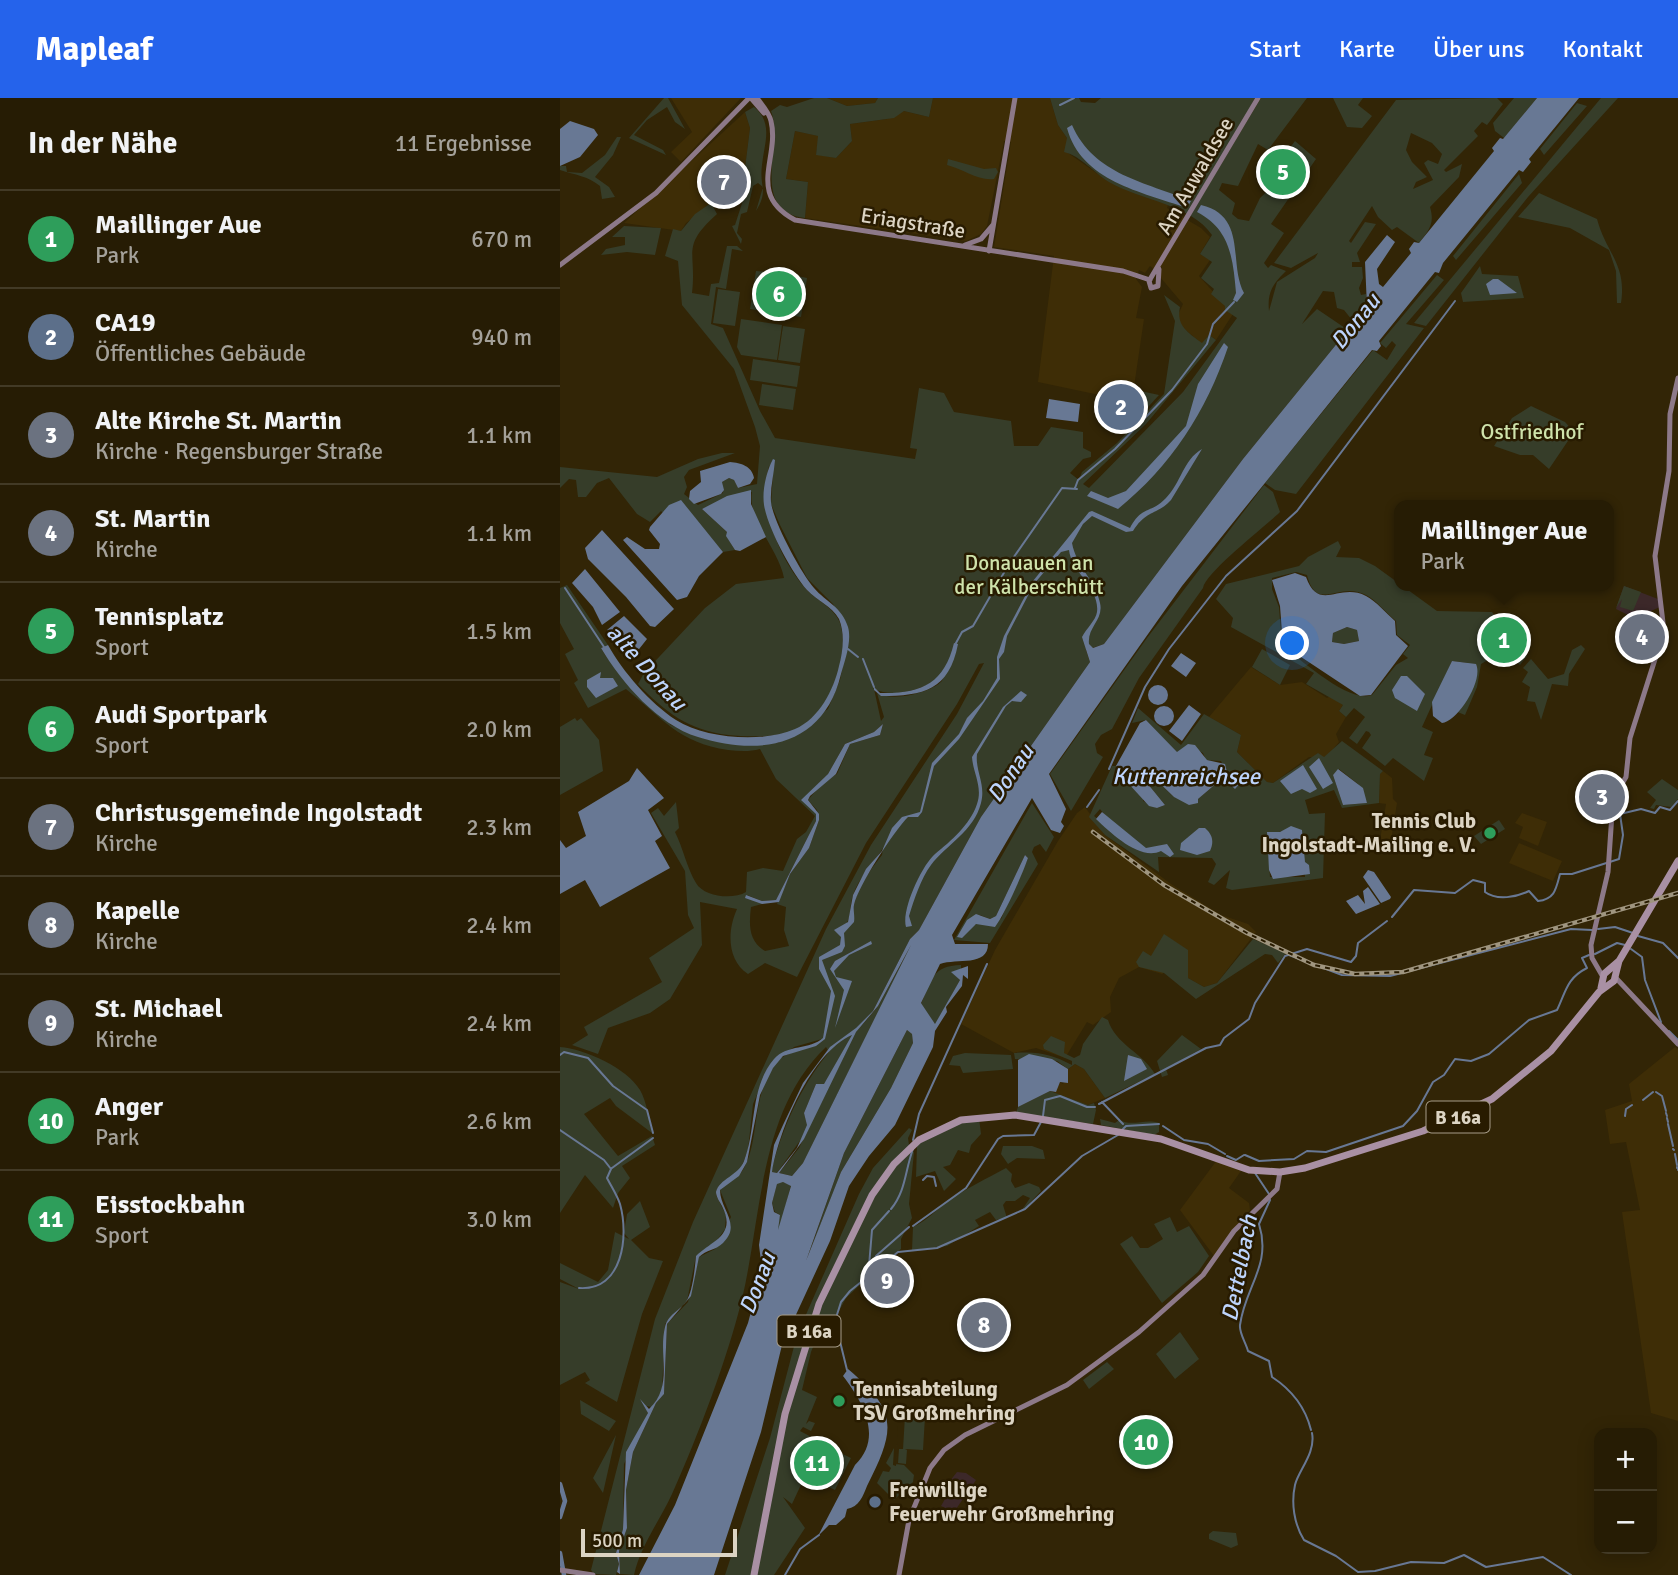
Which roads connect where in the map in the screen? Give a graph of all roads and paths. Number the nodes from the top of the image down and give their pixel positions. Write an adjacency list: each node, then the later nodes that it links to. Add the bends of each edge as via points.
1 (753, 98): 5 (street, Eriagstraße, via 768,113 772,128 766,175 776,204 787,215 804,222); 7 (street, via 648,199)
2 (1015, 98): 4 (street, Eriagstraße)
3 (1258, 98): 6 (street, Am Auwaldsee, via 1152,280 1123,271)
4 (994, 222): 5 (street, via 981,239); 6 (street, Eriagstraße)
5 (958, 246): 6 (street, Eriagstraße)
6 (989, 251)
7 (560, 265)
8 (1677, 381): 10 (street, via 1655,556 1664,631 1630,738 1626,777 1613,799 1609,867 1593,930 1592,958)
9 (1678, 861): 10 (main road, B 16a)
10 (1609, 977): 11 (street); 13 (main road, B 16a, via 1569,1032 1534,1067 1481,1105 1414,1134)
11 (1678, 1044)
12 (1268, 1172): 13 (main road, B 16a); 14 (street); 17 (main road, B 16a, via 1241,1168 1178,1143 1015,1115 981,1116 951,1124 908,1149 861,1214 810,1328 785,1414)
13 (1280, 1172): 14 (street)
14 (1280, 1182): 18 (street, via 1234,1231 1203,1275 1107,1356 1067,1385 944,1450 930,1468 909,1520)
15 (560, 1570): 16 (street)
16 (593, 1575)
17 (754, 1575)
18 (900, 1575)

